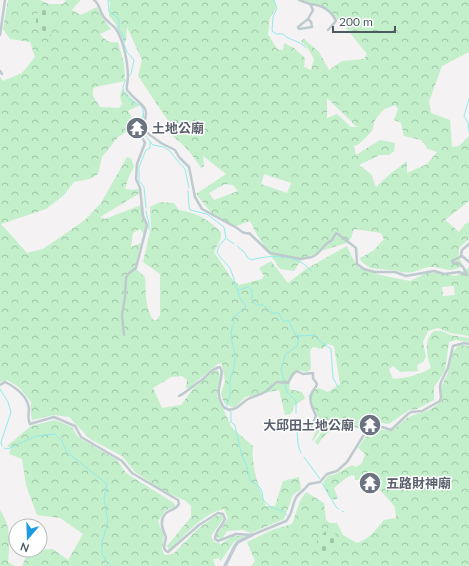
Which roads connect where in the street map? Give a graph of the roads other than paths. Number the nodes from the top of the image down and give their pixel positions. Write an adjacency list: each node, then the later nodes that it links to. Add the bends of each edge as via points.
1 (5, 0): 7 (street)
2 (94, 0): 10 (street, via 102,15 117,30 127,65 127,90 146,110 147,116)
3 (299, 0): 4 (street)
4 (310, 4): 5 (street, via 313,10); 6 (street, via 326,9 334,16 336,21)
5 (308, 19): 5 (street, via 298,27 299,29 312,27)
6 (328, 30)
7 (0, 35)
8 (0, 71): 9 (street)
9 (2, 74)
10 (142, 130): 12 (street, via 175,150 189,167 195,196 202,209 241,232 249,233 270,253 301,259 312,257 332,240 336,233 356,248 357,264 375,272 395,272 406,276 434,271 444,274 459,272 467,275 464,267 458,262 452,262); 14 (street, via 140,133 145,143 137,164 136,179 147,225 136,268 126,278 122,315)
11 (469, 244): 12 (street, via 462,250)
12 (462, 256): 13 (street)
13 (469, 262)
14 (124, 335)
15 (469, 344): 19 (street, via 453,346 448,368 441,382 440,401 422,411 411,412 391,430 373,426 365,433 347,462 338,471 327,474 320,482 309,484 298,496 286,521)
16 (0, 385): 19 (street, via 5,382 24,396 29,407 30,424 54,417 75,426 81,437 122,461 132,473 178,500 178,506 166,513 161,524 166,537 166,551 170,551 199,525 218,513 223,514 225,519 217,530 216,540 220,541 236,534)
17 (179, 396): 18 (street, via 220,366 222,374 219,398 223,407 228,409 236,408 248,399 264,393 277,382 288,383 297,371 303,374 313,373 317,387 312,391 310,401 316,416)
18 (310, 430)
19 (252, 535): 20 (street, via 238,542)
20 (225, 566)

